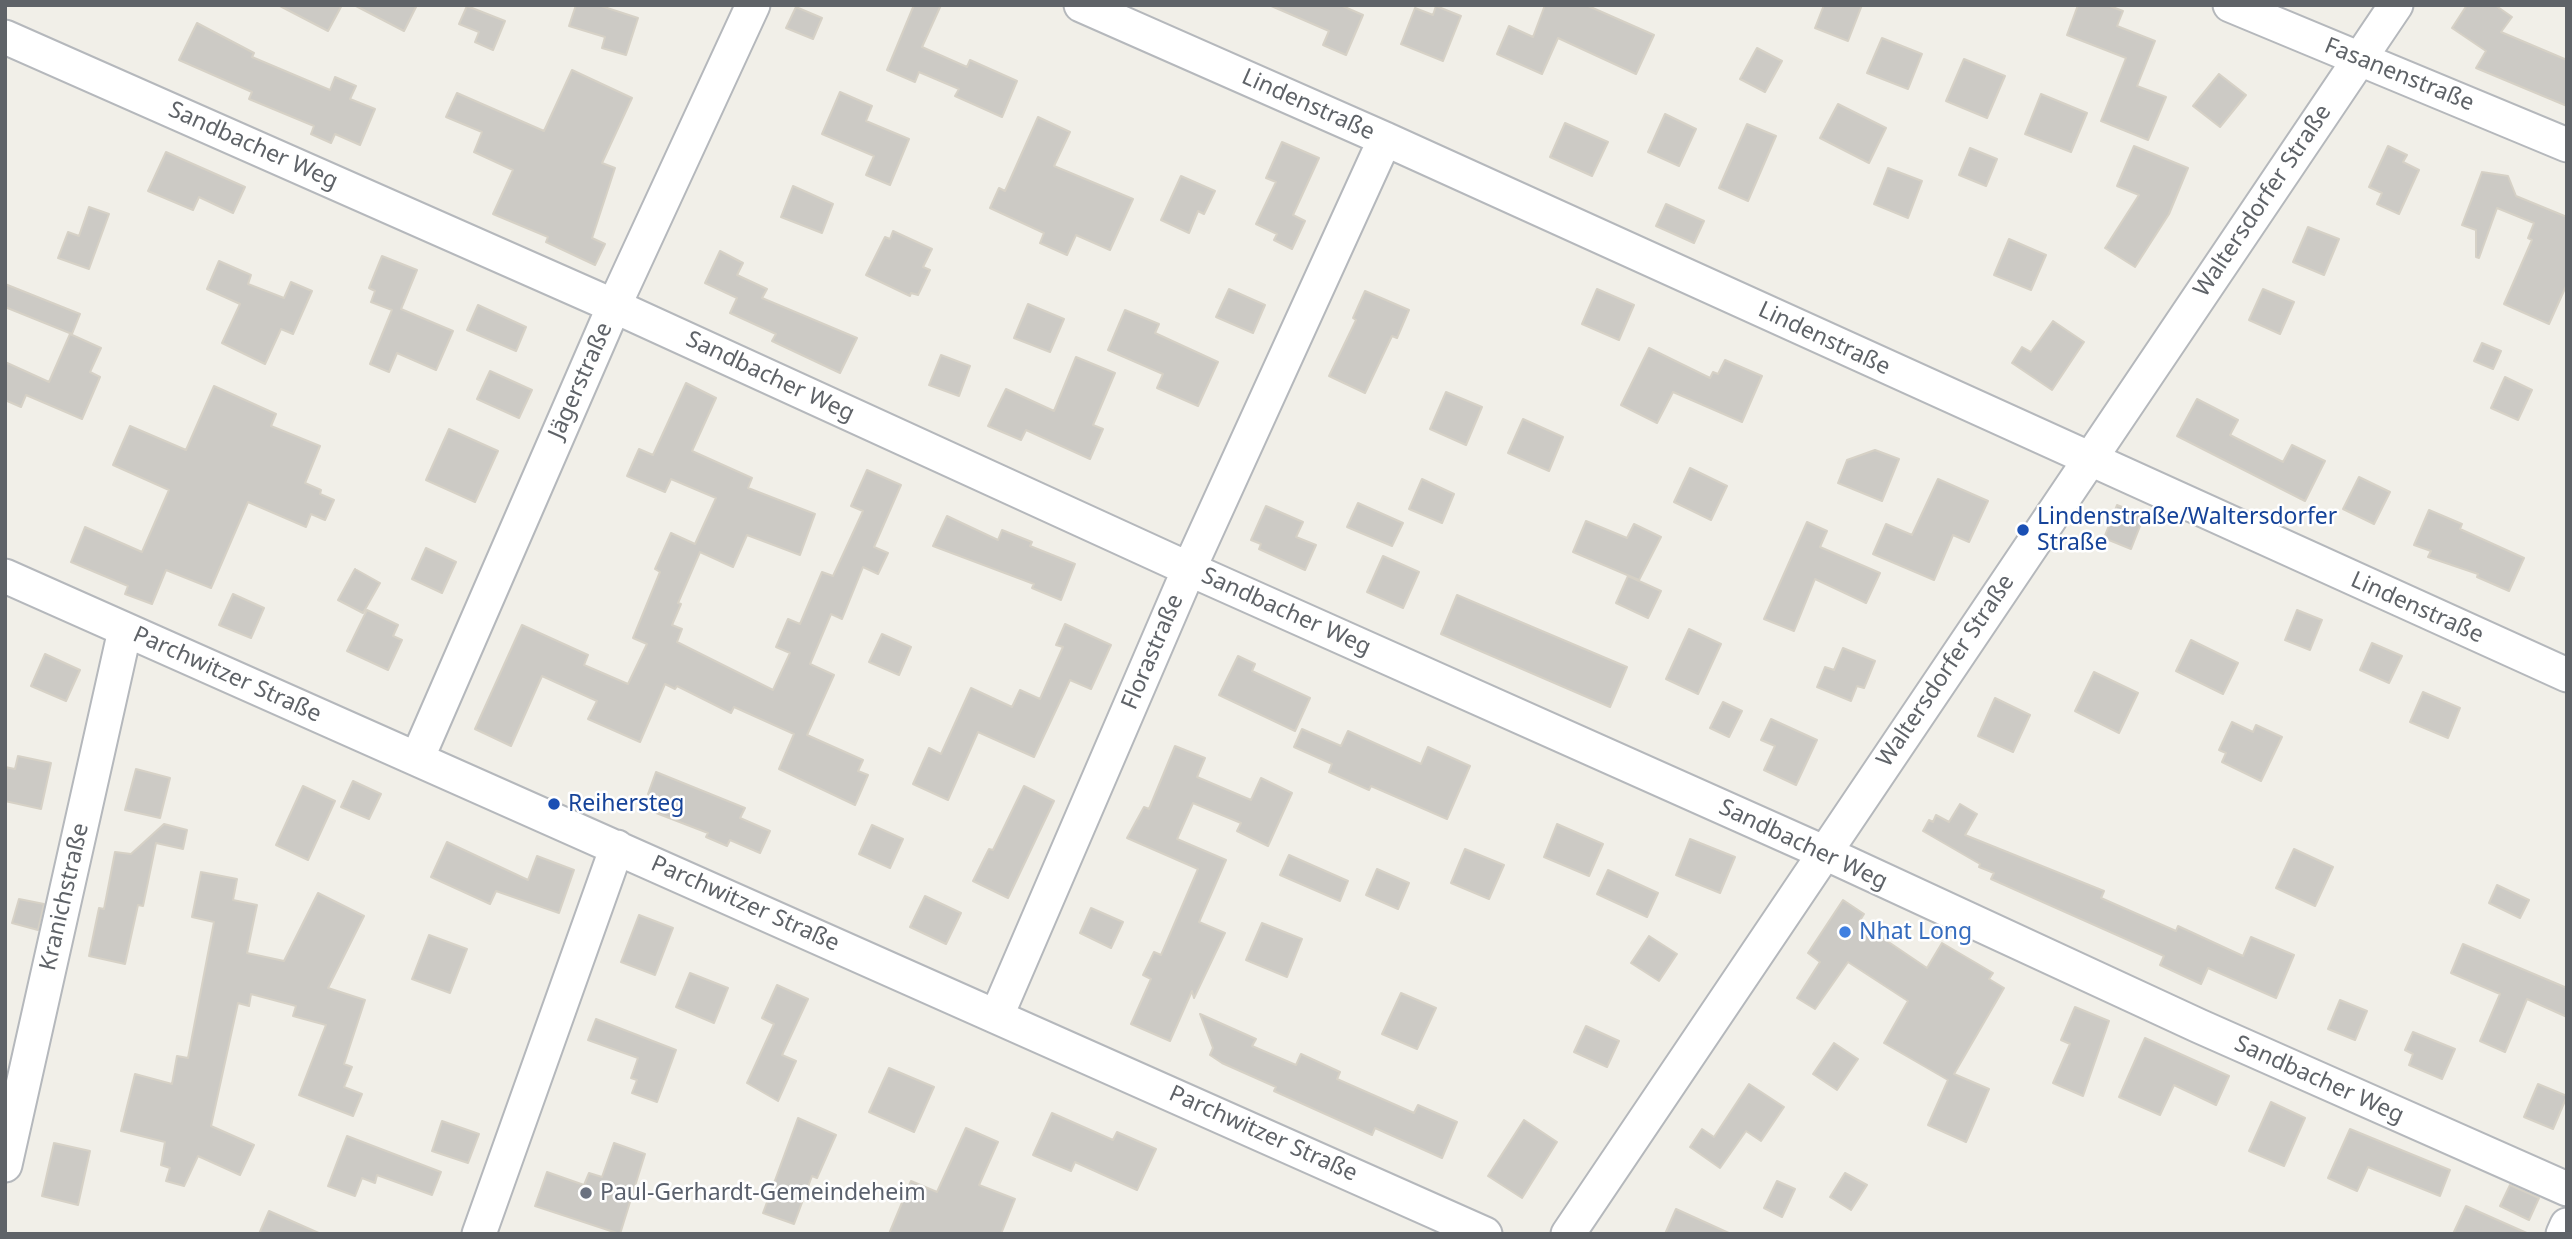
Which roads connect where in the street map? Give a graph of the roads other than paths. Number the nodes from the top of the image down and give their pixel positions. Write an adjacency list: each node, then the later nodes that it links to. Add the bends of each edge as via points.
1 (752, 5): 10 (street, Jägerstraße)
2 (1081, 5): 5 (street, Lindenstraße)
3 (2230, 5): 7 (street, Fasanenstraße)
4 (2396, 5): 7 (street, Waltersdorfer Straße)
5 (1119, 13): 8 (street, Lindenstraße)
6 (5, 37): 10 (street, Sandbacher Weg)
7 (2360, 58): 9 (street, Fasanenstraße); 11 (street, Waltersdorfer Straße)
8 (1385, 139): 11 (street, Lindenstraße); 12 (street, Florastraße)
9 (2567, 145)
10 (614, 306): 12 (street, Sandbacher Weg); 16 (street, Jägerstraße)
11 (2088, 459): 15 (street, Lindenstraße); 18 (street, Waltersdorfer Straße)
12 (1189, 569): 18 (street, Sandbacher Weg); 19 (street, Florastraße)
13 (5, 576): 14 (street, Parchwitzer Straße)
14 (125, 630): 16 (street, Parchwitzer Straße); 20 (street, Kranichstraße)
15 (2567, 675)
16 (417, 760): 17 (street, Parchwitzer Straße)
17 (617, 847): 19 (street, Parchwitzer Straße); 23 (street)
18 (1823, 852): 21 (street, Sandbacher Weg); 25 (street, Waltersdorfer Straße)
19 (998, 1015): 24 (street, Parchwitzer Straße)
20 (5, 1165)
21 (2567, 1189)
22 (2567, 1225): 26 (street)
23 (480, 1234)
24 (1485, 1234)
25 (1568, 1234)
26 (2563, 1234)

